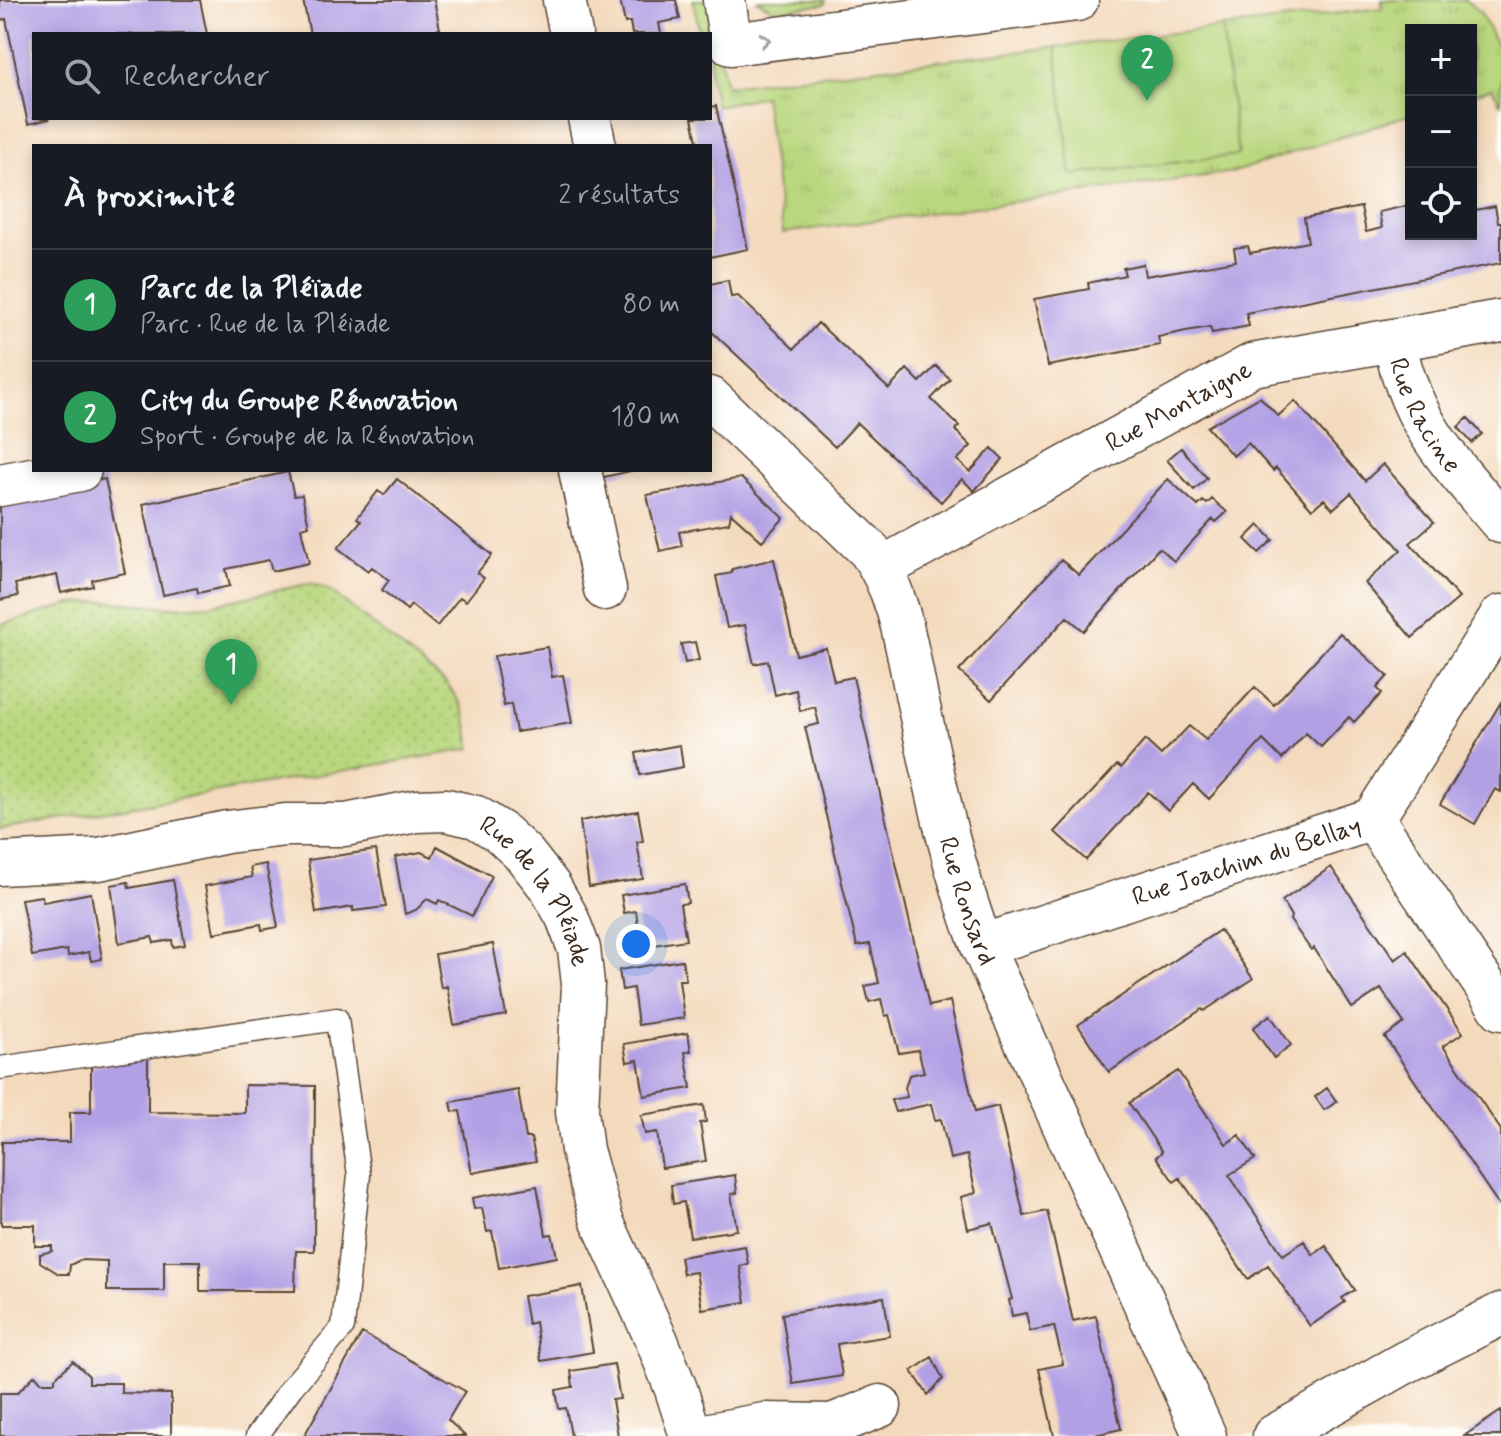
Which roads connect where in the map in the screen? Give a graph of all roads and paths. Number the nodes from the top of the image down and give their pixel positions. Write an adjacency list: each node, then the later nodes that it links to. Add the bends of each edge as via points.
1 (564, 0): 4 (street)
2 (724, 0): 3 (street, one-way to 3, via 731,44)
3 (1077, 0)
4 (571, 32)
5 (589, 120): 6 (street)
6 (595, 144)
7 (1501, 321): 8 (street, Rue Montaigne)
8 (1394, 340): 13 (street, Rue Racine, via 1414,409 1437,446); 14 (street, Rue Montaigne, via 1252,365)
9 (712, 400): 14 (street, Rue Ronsard)
10 (69, 472): 12 (street)
11 (580, 472): 15 (street)
12 (0, 485)
13 (1501, 522)
14 (882, 568): 19 (street, Rue Ronsard, via 897,606 948,842)
15 (605, 589)
16 (1501, 616): 17 (street, Rue Joachim du Bellay)
17 (1373, 819): 19 (street, Rue Joachim du Bellay); 20 (street)
18 (0, 864): 25 (street, Rue de la Pléiade, via 99,859 227,832 345,825 417,811 476,817 500,832 550,887 579,949 583,984 577,1111 582,1150 602,1221 657,1341)
19 (982, 946): 27 (street, Rue Ronsard)
20 (1501, 1009)
21 (0, 1068): 24 (lane, via 337,1019 359,1175 343,1327)
22 (1501, 1314): 28 (street)
23 (880, 1406): 26 (street, via 832,1425 764,1424)
24 (257, 1436)
25 (691, 1436)
26 (700, 1436)
27 (1205, 1436)
28 (1274, 1436)

